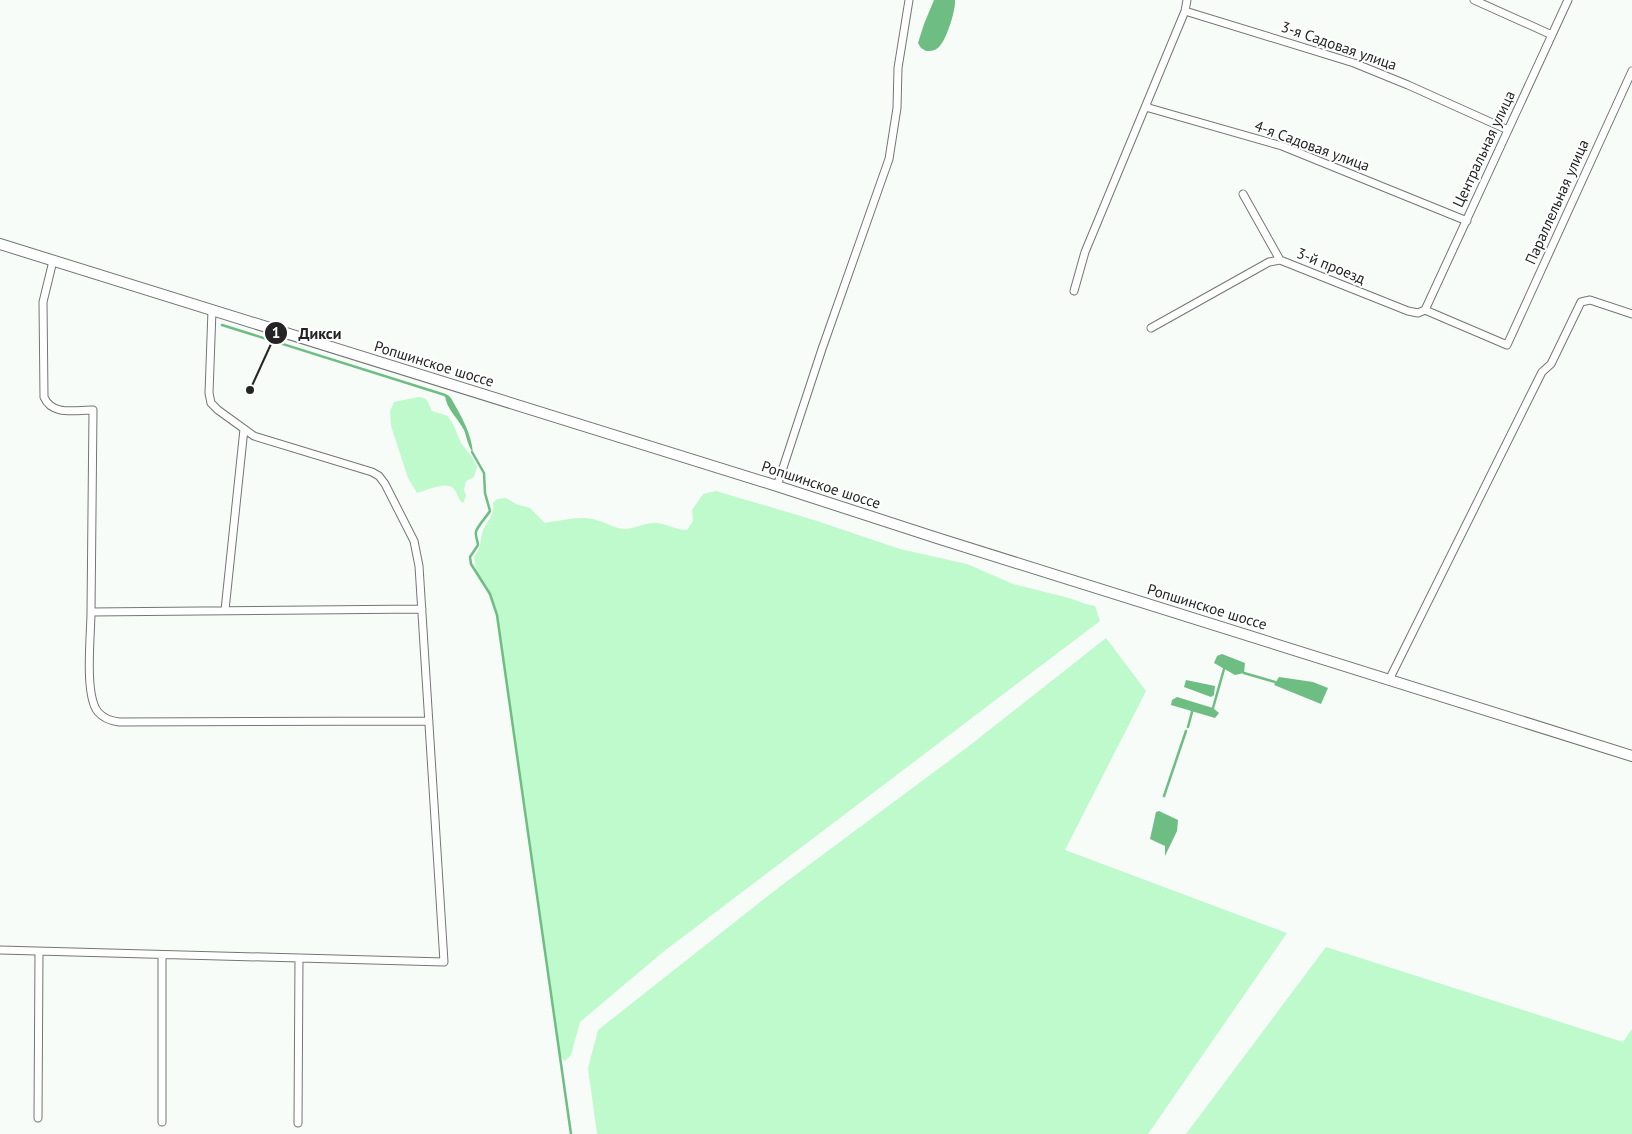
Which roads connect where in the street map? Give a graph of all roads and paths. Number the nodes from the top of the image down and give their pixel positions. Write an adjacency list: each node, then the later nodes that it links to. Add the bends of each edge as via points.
1 (909, 0): 22 (street, via 888,159)
2 (1187, 0): 5 (street)
3 (1474, 0): 6 (street)
4 (1568, 0): 6 (street, Центральная улица)
5 (1185, 11): 8 (street); 9 (street, 3-я Садовая улица, via 1354,63)
6 (1552, 34): 9 (street, Центральная улица)
7 (1632, 71): 20 (street, Параллельная улица)
8 (1146, 105): 11 (street, 4-я Садовая улица, via 1282,146); 15 (street, via 1085,252)
9 (1508, 130): 11 (street, Центральная улица)
10 (1243, 194): 14 (street)
11 (1467, 221): 17 (street, Центральная улица)
12 (0, 244): 13 (main road, Ропшинское шоссе)
13 (53, 260): 16 (main road, Ропшинское шоссе); 25 (street, via 43,302 44,397 47,404 57,410 93,410)
14 (1280, 260): 17 (street, 3-й проезд, via 1408,311); 19 (street, 3-й проезд, via 1270,262)
15 (1074, 291)
16 (212, 310): 21 (street, via 209,393 218,410); 22 (main road, Ропшинское шоссе)
17 (1425, 310): 20 (street, 3-й проезд)
18 (1632, 314): 26 (street, via 1590,300 1581,302 1551,364 1542,372)
19 (1150, 328)
20 (1507, 345)
21 (244, 429): 23 (street); 24 (street, via 254,436 379,476 414,541)
22 (777, 486): 26 (main road, Ропшинское шоссе)
23 (225, 610): 24 (street); 25 (street)
24 (422, 610): 27 (street)
25 (91, 612): 27 (street, via 90,686 93,703 109,720 127,723)
26 (1389, 680): 28 (main road, Ропшинское шоссе)
27 (429, 721): 32 (street, via 444,962)
28 (1632, 756)
29 (0, 950): 30 (street)
30 (39, 952): 31 (street); 33 (street)
31 (162, 955): 32 (street); 34 (street)
32 (299, 958): 35 (street)
33 (38, 1118)
34 (162, 1122)
35 (298, 1123)

